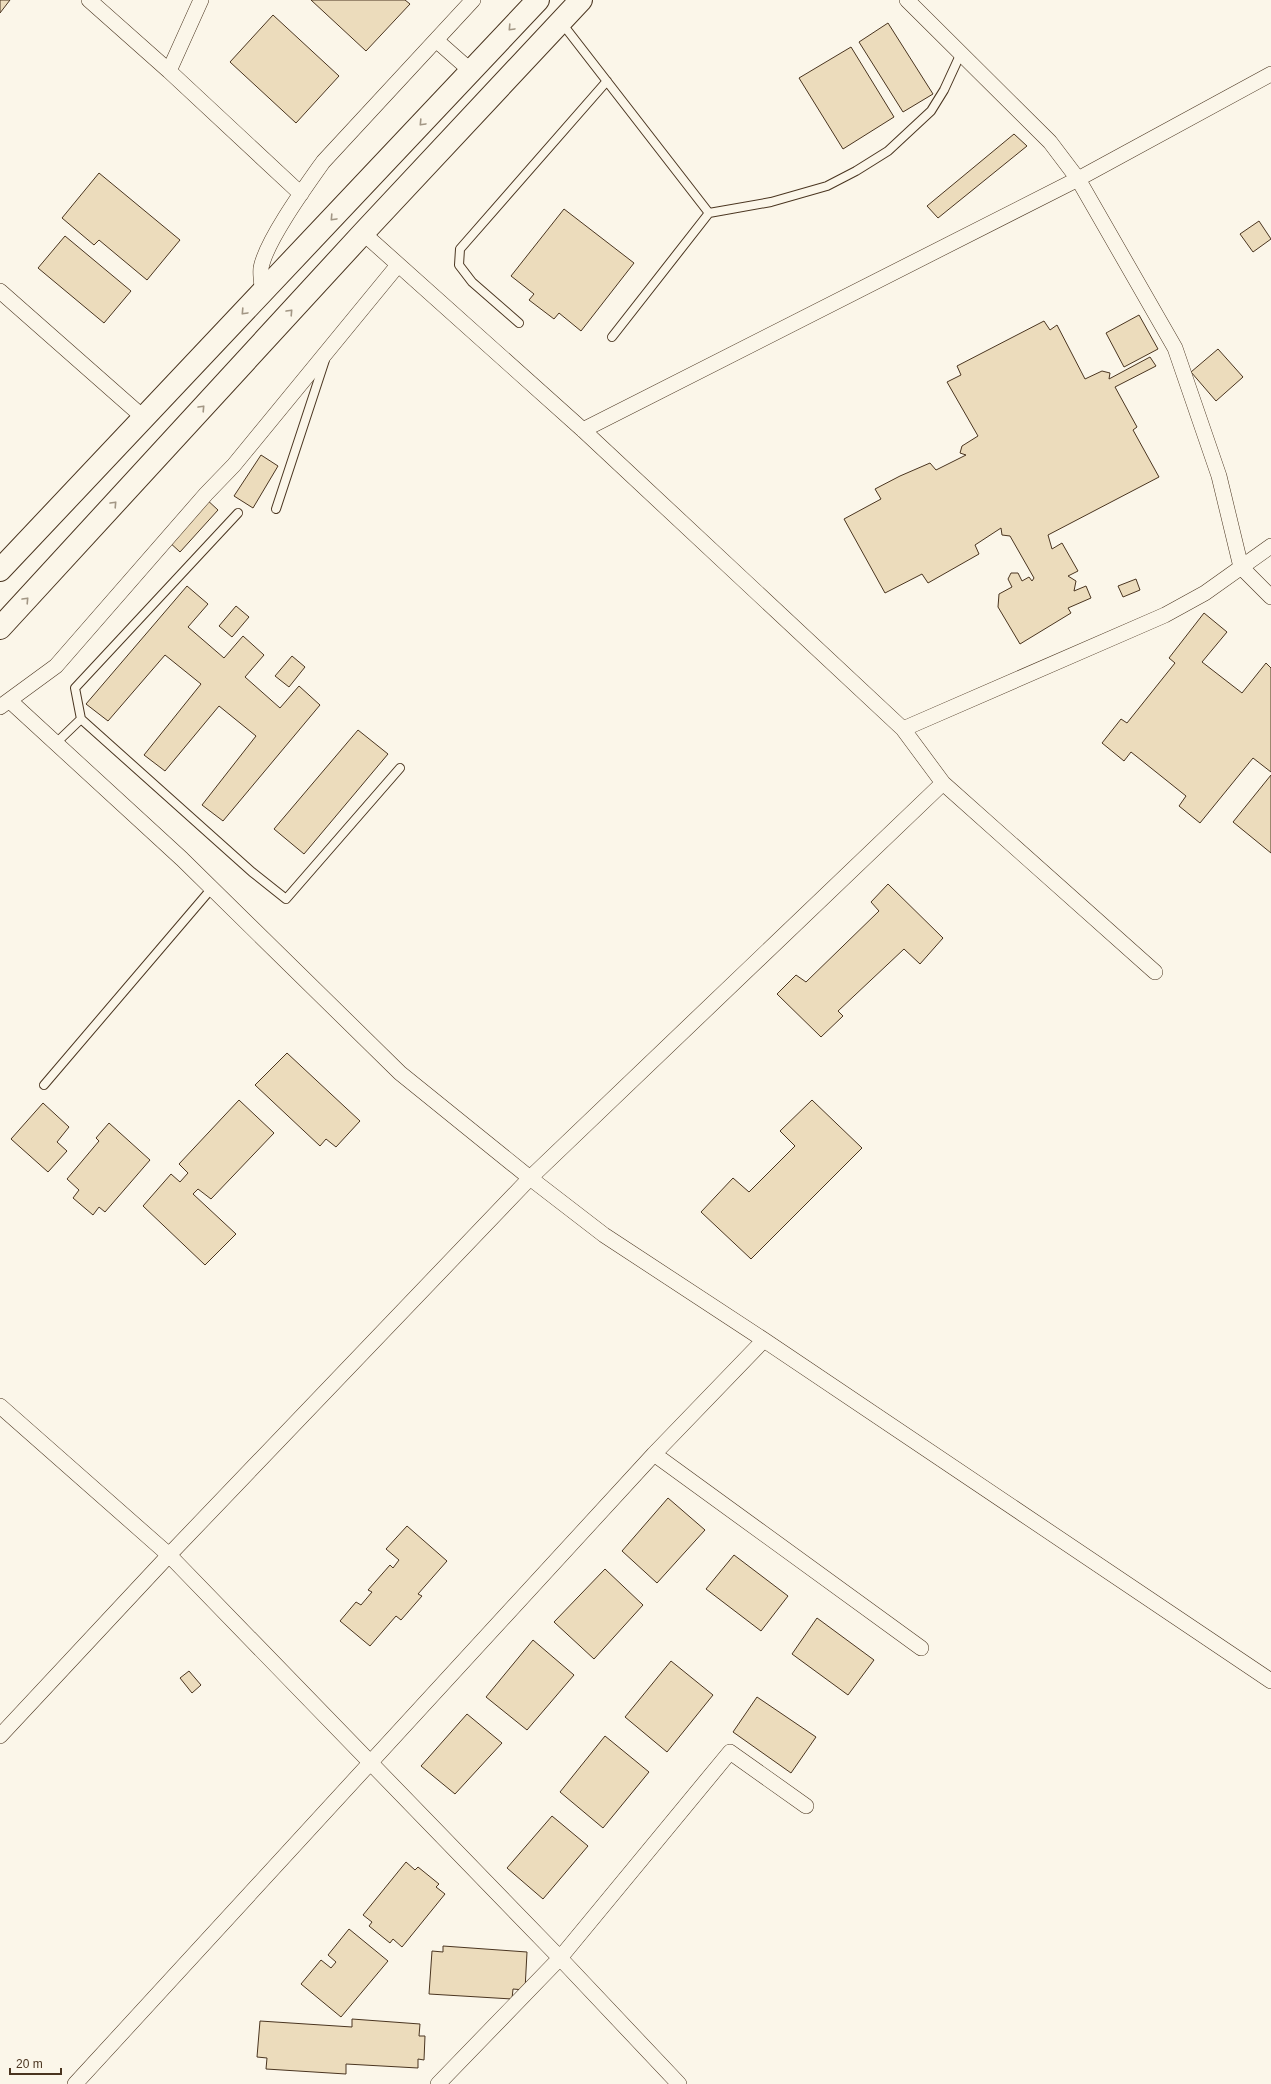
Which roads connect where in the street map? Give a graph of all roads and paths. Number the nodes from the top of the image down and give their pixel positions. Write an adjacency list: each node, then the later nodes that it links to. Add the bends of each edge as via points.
1 (89, 0): 10 (street)
2 (201, 0): 10 (street)
3 (473, 0): 8 (street)
4 (538, 0): 11 (main road, one-way to 11)
5 (581, 0): 7 (main road)
6 (907, 0): 9 (street)
7 (561, 21): 13 (lane); 17 (main road)
8 (436, 40): 11 (street); 15 (street, via 323,162)
9 (961, 53): 14 (street, via 1050,142); 16 (lane, via 931,111 912,130 875,159 827,186 771,202)
10 (169, 71): 15 (street)
11 (471, 71): 20 (main road, one-way to 20)
12 (1271, 74): 14 (street)
13 (607, 81): 16 (lane); 21 (lane, via 460,249 459,265 472,282)
14 (1078, 179): 25 (street); 29 (street, via 1175,348 1219,476)
15 (301, 194): 20 (street, via 266,251 261,270)
16 (709, 213): 22 (lane)
17 (363, 233): 18 (street); 32 (main road, one-way to 17)
18 (398, 266): 23 (street); 25 (street)
19 (0, 291): 24 (street)
20 (263, 293): 24 (main road, one-way to 24)
21 (519, 323)
22 (612, 337)
23 (328, 350): 26 (lane); 33 (street, via 234,465 201,499 56,666)
24 (144, 418): 30 (main road)
25 (583, 430): 35 (street)
26 (276, 508)
27 (238, 513): 34 (lane, via 75,688)
28 (1271, 546): 29 (street)
29 (1241, 567): 31 (street); 35 (street, via 1205,593 1165,615)
30 (0, 570)
31 (1271, 597)
32 (0, 628)
33 (5, 704): 36 (street)
34 (81, 719): 36 (lane); 37 (lane, via 252,872 286,899)
35 (903, 729): 38 (street)
36 (56, 743): 39 (street)
37 (400, 768)
38 (943, 783): 40 (street); 42 (street)
39 (212, 888): 41 (lane); 42 (street, via 400,1073)
40 (1155, 972)
41 (44, 1085)
42 (530, 1178): 43 (street, via 604,1235); 46 (street)
43 (764, 1340): 45 (street); 48 (street)
44 (0, 1406): 46 (street)
45 (654, 1454): 47 (street); 50 (street)
46 (169, 1555): 49 (street); 50 (street)
47 (921, 1648)
48 (1271, 1681)
49 (0, 1736)
50 (369, 1763): 52 (street); 53 (street)
51 (806, 1806): 52 (street, via 730,1752)
52 (560, 1958): 54 (street); 55 (street)
53 (75, 2084)
54 (438, 2084)
55 (678, 2084)

